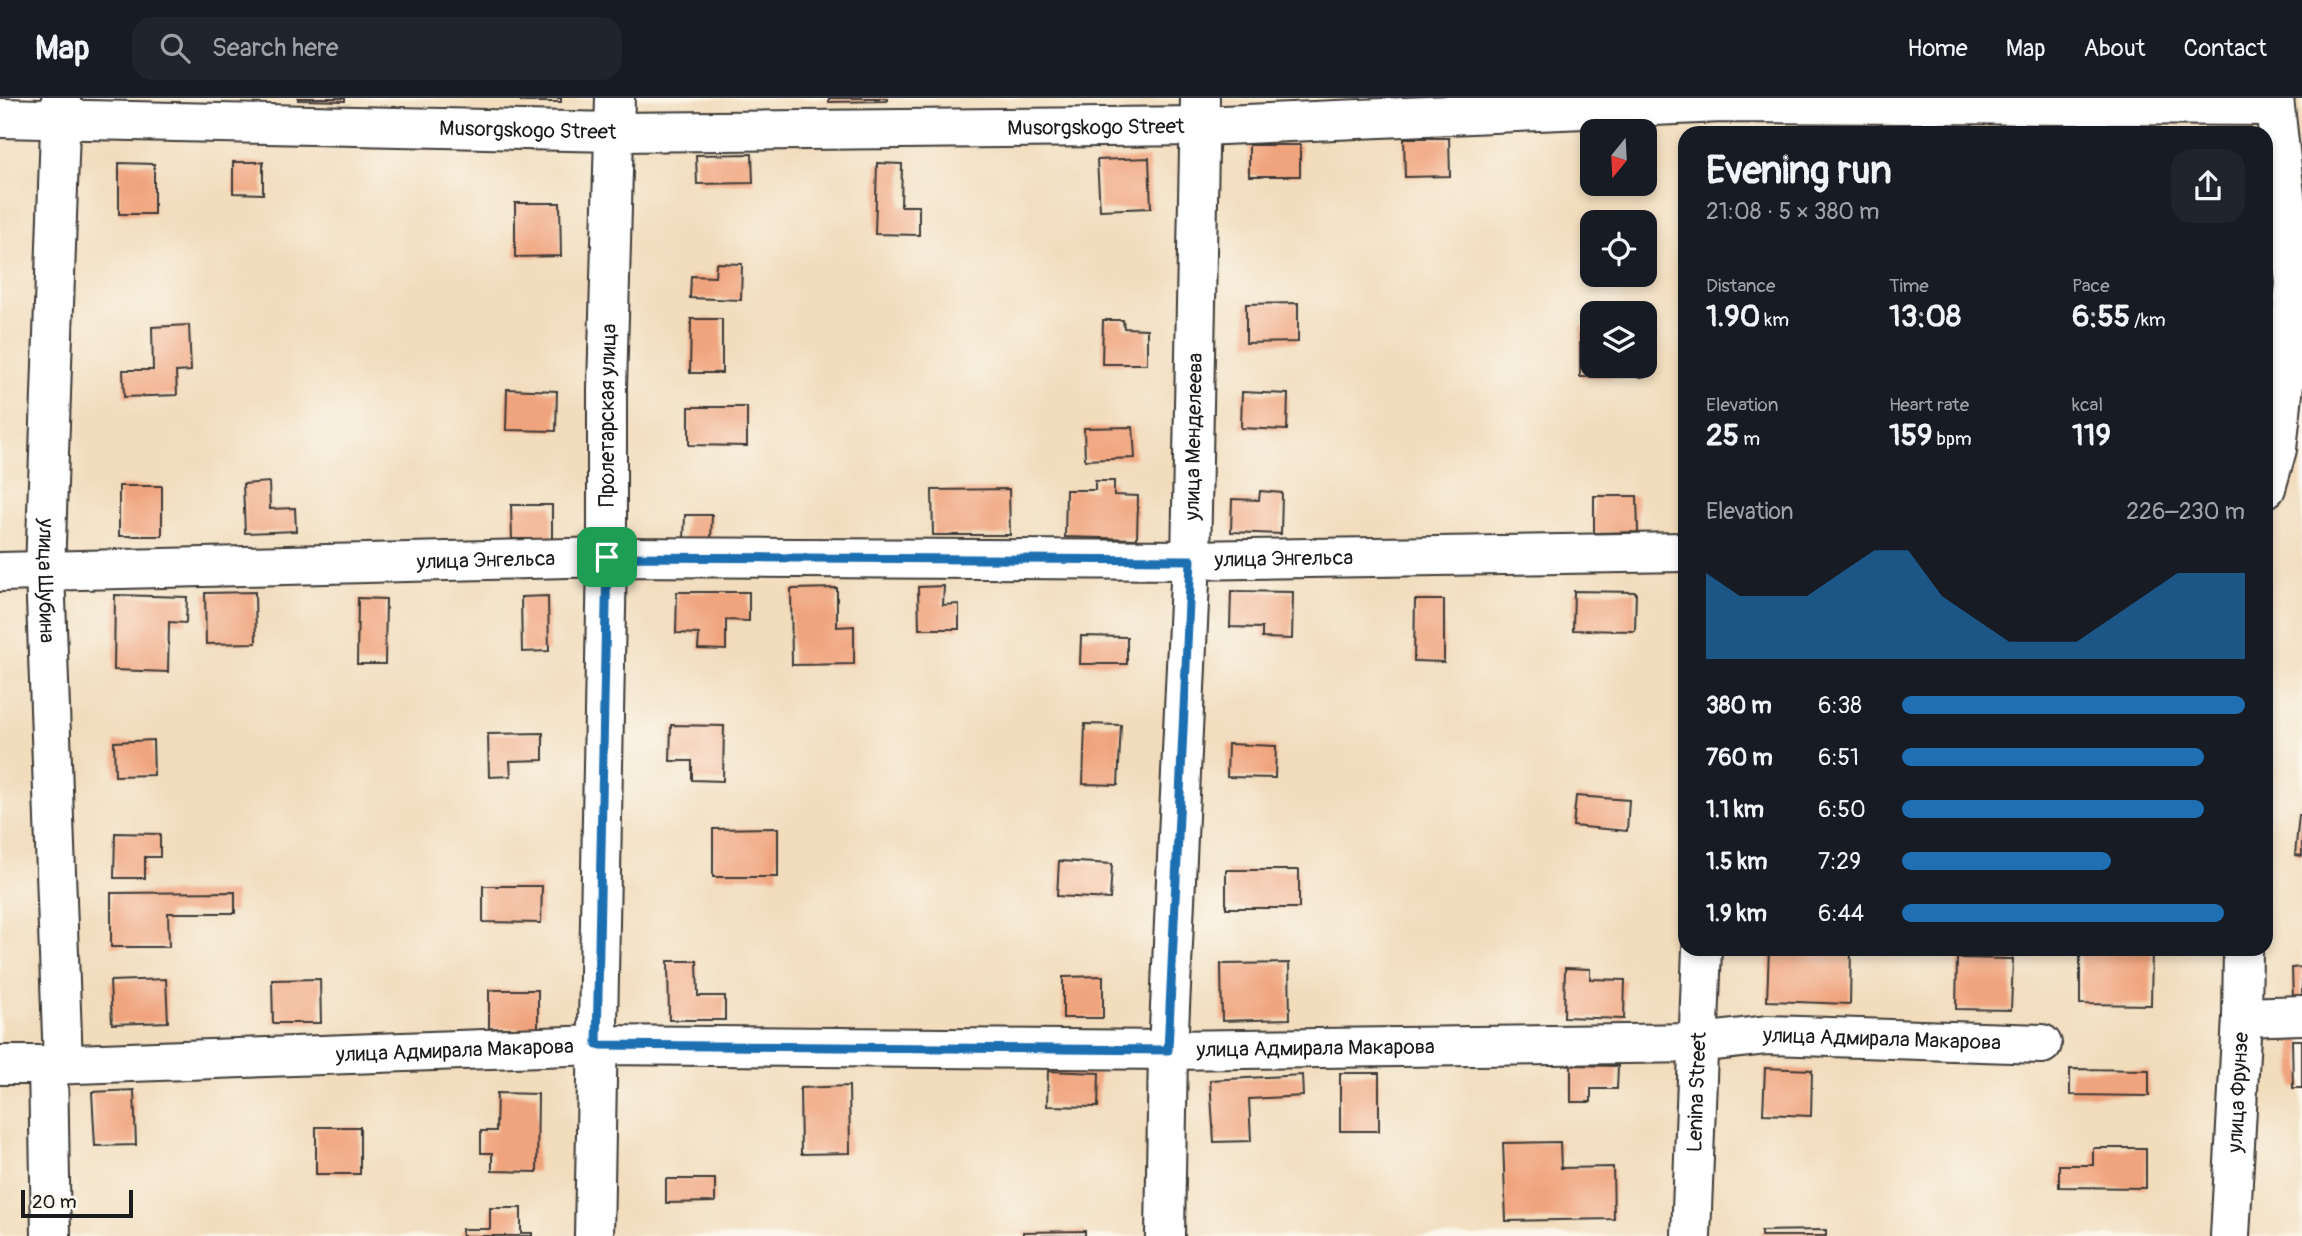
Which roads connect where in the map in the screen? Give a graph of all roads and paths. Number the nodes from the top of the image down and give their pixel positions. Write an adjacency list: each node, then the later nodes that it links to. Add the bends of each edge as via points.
1 (2273, 102): 3 (street, Musorgskogo Street); 7 (street, via 2295,283)
2 (61, 109): 5 (street, Musorgskogo Street); 6 (street, Musorgskogo Street); 12 (street, улица Шубина)
3 (1722, 111): 4 (street, Musorgskogo Street)
4 (1200, 112): 5 (street, Musorgskogo Street); 10 (street, улица Менделеева)
5 (615, 115): 9 (street, Пролетарская улица)
6 (0, 118)
7 (2273, 463)
8 (1678, 552): 10 (street, улица Энгельса)
9 (607, 557): 10 (street, улица Энгельса); 12 (street, улица Энгельса); 19 (street, Пролетарская улица)
10 (1191, 560): 20 (street, улица Менделеева)
11 (0, 572): 12 (street, улица Энгельса)
12 (45, 572): 22 (street, улица Шубина)
13 (1702, 956): 17 (street, Lenina Street)
14 (2243, 956): 16 (street, улица Фрунзе)
15 (2302, 1015): 16 (street)
16 (2242, 1017): 27 (street, улица Фрунзе)
17 (1699, 1042): 18 (street, улица Адмирала Макарова, via 1767,1035); 20 (street, улица Адмирала Макарова); 26 (street, Lenina Street)
18 (2042, 1044)
19 (597, 1045): 20 (street, улица Адмирала Макарова); 22 (street, улица Адмирала Макарова); 24 (street, Пролетарская улица)
20 (1168, 1050): 25 (street, улица Менделеева)
21 (0, 1065): 22 (street, улица Адмирала Макарова)
22 (55, 1065): 23 (street, улица Шубина)
23 (51, 1236)
24 (594, 1236)
25 (1165, 1236)
26 (1690, 1236)
27 (2230, 1236)

